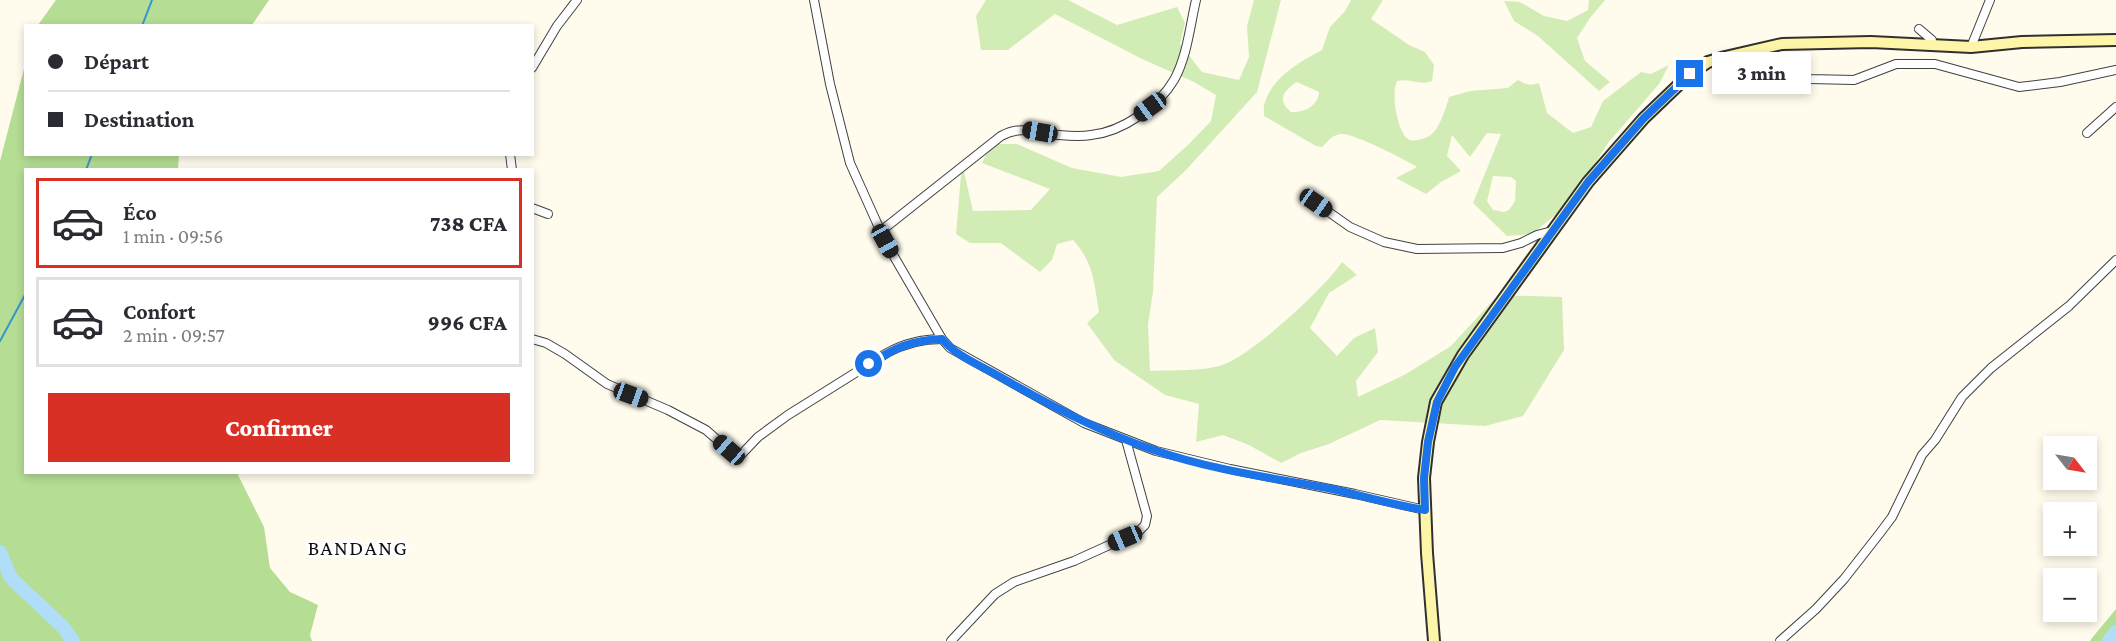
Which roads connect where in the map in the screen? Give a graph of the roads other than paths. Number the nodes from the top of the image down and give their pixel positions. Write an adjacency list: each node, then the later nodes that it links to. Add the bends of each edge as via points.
1 (577, 0): 9 (street)
2 (814, 0): 17 (street, via 850,163)
3 (1196, 0): 17 (street, via 1174,79 1150,107 1112,130 1092,135 1011,131)
4 (1989, 0): 8 (street)
5 (1918, 29): 7 (street, via 1932,40)
6 (2116, 40): 8 (main road)
7 (1932, 46): 8 (main road); 18 (main road, via 1871,42 1782,44 1708,62 1644,118 1588,182)
8 (1971, 47)
9 (534, 65)
10 (2116, 70): 11 (street, via 2019,87 1935,64 1896,64 1854,80)
11 (1776, 76)
12 (2116, 107): 13 (street)
13 (2087, 133)
14 (1316, 203): 18 (street, via 1367,235 1417,249 1503,248)
15 (534, 209): 16 (street)
16 (548, 214)
17 (881, 231): 20 (street)
18 (1554, 231): 23 (main road, via 1463,355 1437,402 1428,442)
19 (2116, 260): 26 (street, via 2069,306 1991,368 1962,397 1922,455 1892,517 1830,594)
20 (942, 339): 21 (street, via 921,339 887,353 766,431 737,459 706,430 607,384 565,354); 22 (street, via 950,348 1029,394)
21 (534, 340)
22 (1126, 441): 23 (street, via 1184,459); 24 (street, via 1147,516 1145,525 1138,532 1074,561 1014,582 994,594)
23 (1425, 510): 25 (main road)
24 (951, 641)
25 (1434, 641)
26 (1780, 641)

